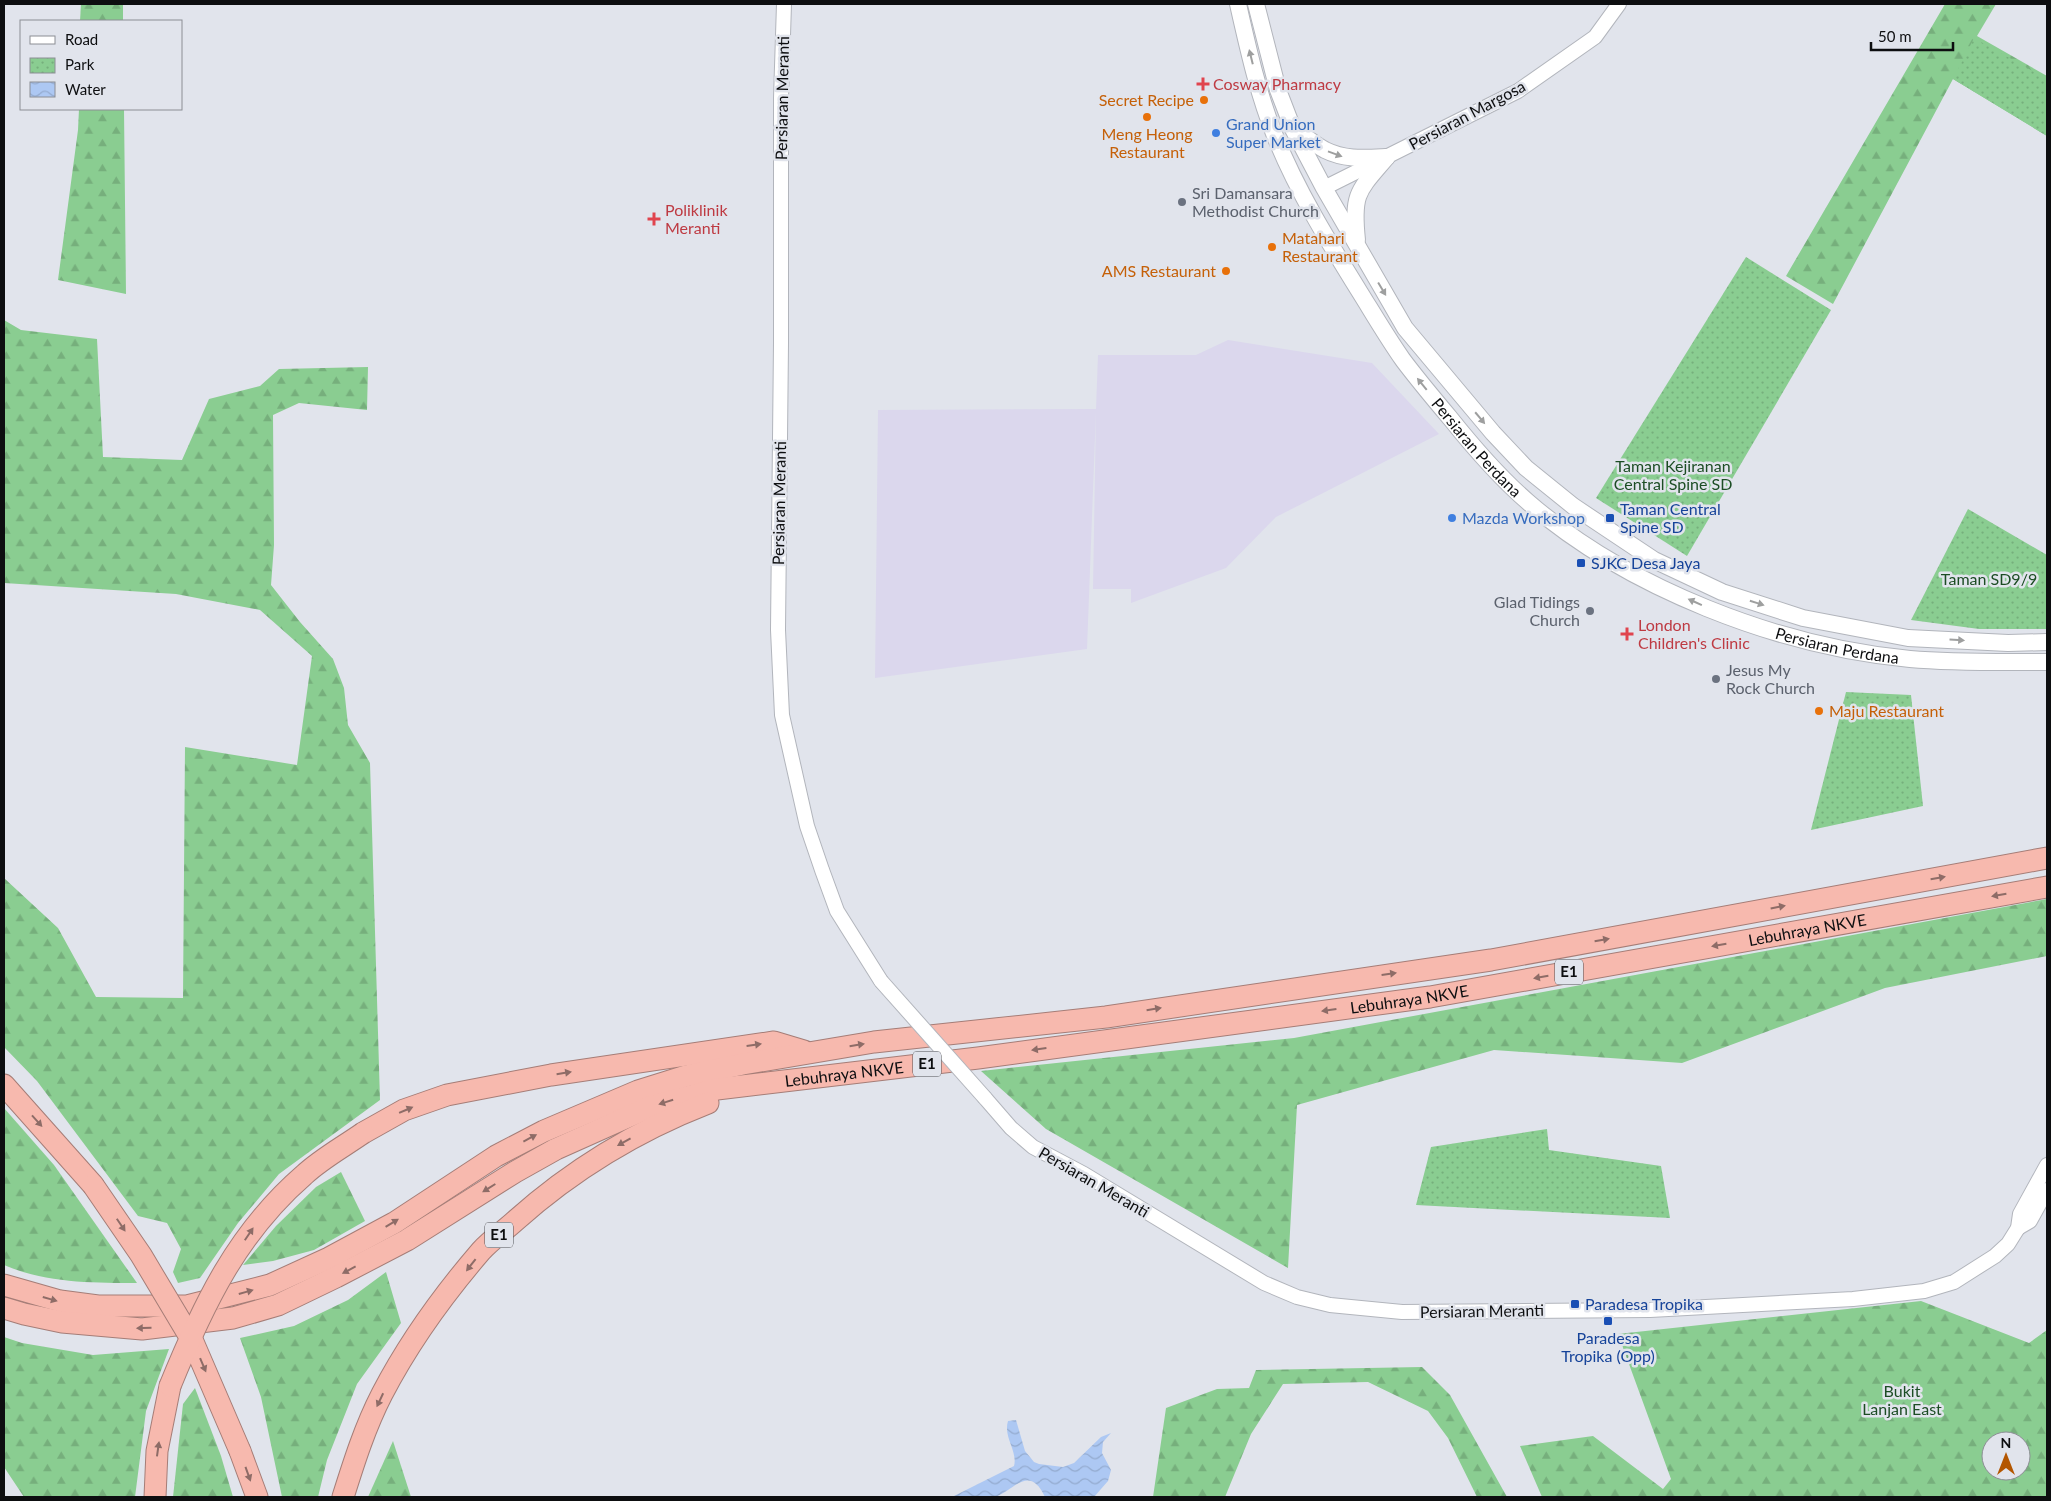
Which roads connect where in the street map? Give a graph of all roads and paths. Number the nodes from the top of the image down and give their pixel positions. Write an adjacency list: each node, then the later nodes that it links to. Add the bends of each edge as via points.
1 (784, 4): 24 (street, Persiaran Meranti, bridge, via 778,630 782,715 807,826 834,902 881,981 1011,1128 1033,1147 1084,1174 1264,1283 1297,1297 1330,1305 1402,1312 1650,1310 1853,1299 1915,1292 1954,1282 1995,1256)
2 (1238, 4): 6 (main road, Persiaran Perdana, one-way to 2, via 1261,98)
3 (1256, 4): 5 (main road, Persiaran Perdana, via 1278,90)
4 (1619, 4): 7 (street, Persiaran Margosa, via 1595,37 1518,91)
5 (1293, 129): 7 (main road, one-way to 7, via 1339,156 1356,159); 8 (main road, Persiaran Perdana)
6 (1276, 137): 8 (main road, via 1306,180 1315,188); 10 (main road, Persiaran Perdana, via 1305,200)
7 (1387, 157): 8 (street, Persiaran Margosa); 9 (main road, via 1360,188 1355,202)
8 (1324, 188): 9 (main road, Persiaran Perdana); 10 (main road, via 1321,203)
9 (1358, 247): 11 (main road, Persiaran Perdana, one-way to 11, via 1405,328 1526,468 1572,506 1654,560)
10 (1336, 252): 12 (main road, Persiaran Perdana, one-way to 10, via 1625,569 1562,529 1527,502 1477,452 1404,361)
11 (1722, 592): 12 (main road); 13 (main road, Persiaran Perdana, one-way to 13, via 1803,618 1908,638)
12 (1714, 611): 14 (main road, Persiaran Perdana, via 1792,637 1853,651 1911,659)
13 (2047, 642)
14 (2047, 662)
15 (2047, 858): 17 (highway, Lebuhraya NKVE / E1, one-way to 15, via 1106,1017 1491,960)
16 (2047, 887): 18 (highway, Lebuhraya NKVE / E1, one-way to 18, via 1430,997)
17 (809, 1052): 25 (highway, Lebuhraya NKVE, one-way to 17, via 60,1301 98,1306 187,1306 247,1292 329,1258 394,1223 496,1156 588,1111 686,1076); 27 (highway, E1, one-way to 17, bridge, via 157,1451 170,1386 212,1290 252,1229 304,1174 363,1133 404,1110 447,1096 552,1075 774,1042)
18 (765, 1083): 26 (highway, one-way to 26, via 717,1089 650,1107 556,1149 407,1240 278,1305 233,1318 142,1329 62,1322); 29 (highway, E1, one-way to 29, via 678,1115 625,1141 580,1169 482,1250 411,1344 382,1395 357,1453)
19 (4, 1085): 28 (highway, one-way to 28, bridge, via 93,1185 141,1255 193,1342)
20 (2047, 1165): 23 (street, Persiaran Meranti)
21 (2047, 1180): 23 (street, via 2035,1197)
22 (2047, 1190): 24 (street, Persiaran Meranti, via 2030,1221)
23 (2028, 1199): 24 (street, Persiaran Meranti, via 2020,1214)
24 (2018, 1228)
25 (4, 1285)
26 (4, 1308)
27 (155, 1497)
28 (257, 1497)
29 (343, 1497)

